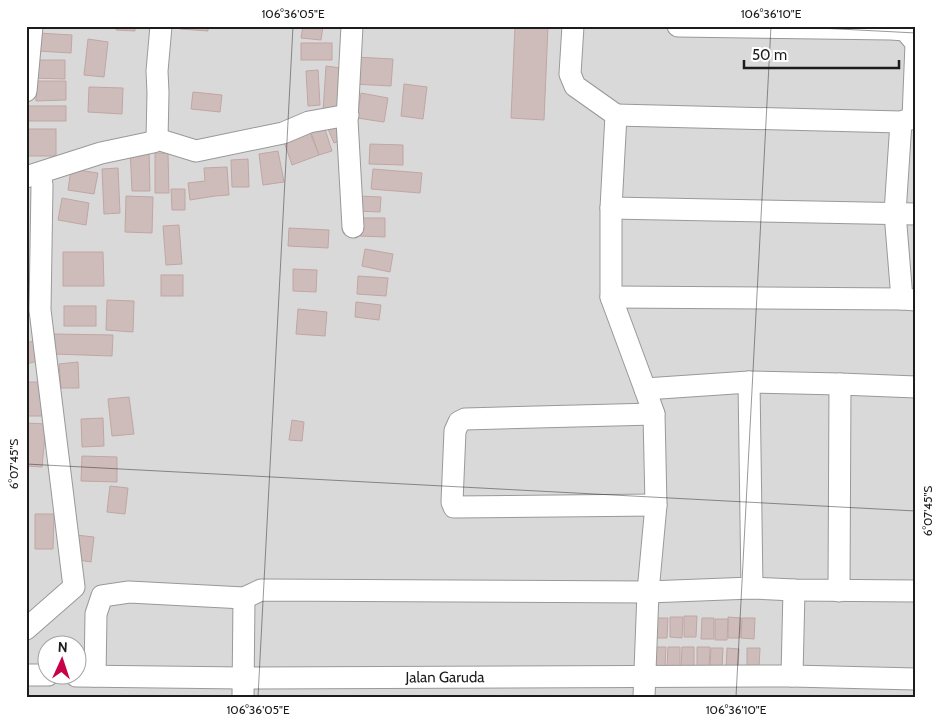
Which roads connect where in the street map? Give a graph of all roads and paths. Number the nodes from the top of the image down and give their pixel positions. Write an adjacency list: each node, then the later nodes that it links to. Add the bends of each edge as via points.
1 (32, 26): 7 (street)
2 (162, 26): 12 (street, via 157,71)
3 (352, 26): 9 (street)
4 (573, 26): 10 (street, via 570,74 575,86)
5 (678, 26): 6 (street, via 906,30)
6 (916, 43): 11 (street)
7 (28, 50): 8 (street)
8 (26, 91)
9 (348, 115): 12 (street, via 309,122 283,133 196,151); 16 (street)
10 (616, 115): 11 (street); 14 (street)
11 (910, 120): 15 (street)
12 (157, 139): 13 (street)
13 (33, 175): 31 (street, via 42,185 40,310 74,588)
14 (610, 208): 15 (street); 17 (street)
15 (905, 214): 18 (street)
16 (353, 227)
17 (611, 297): 18 (street); 22 (street)
18 (909, 299)
19 (749, 382): 20 (street); 22 (street); 25 (street)
20 (840, 384): 21 (street); 27 (street)
21 (916, 387)
22 (645, 389): 23 (street)
23 (654, 414): 24 (street); 24 (street, via 464,419 455,431 452,502 454,507)
24 (656, 505): 29 (street)
25 (752, 588): 26 (street); 29 (street)
26 (794, 590): 27 (street); 34 (street)
27 (839, 591): 28 (street)
28 (916, 591)
29 (648, 592): 30 (street, via 261,590); 36 (street)
30 (244, 598): 32 (street, via 129,592 102,596); 37 (street)
31 (26, 629)
32 (88, 659)
33 (88, 676): 37 (street, Jalan Garuda)
34 (792, 676): 35 (street, Jalan Garuda); 36 (street, Jalan Garuda)
35 (916, 679)
36 (645, 687): 37 (street, Jalan Garuda)
37 (243, 688)

